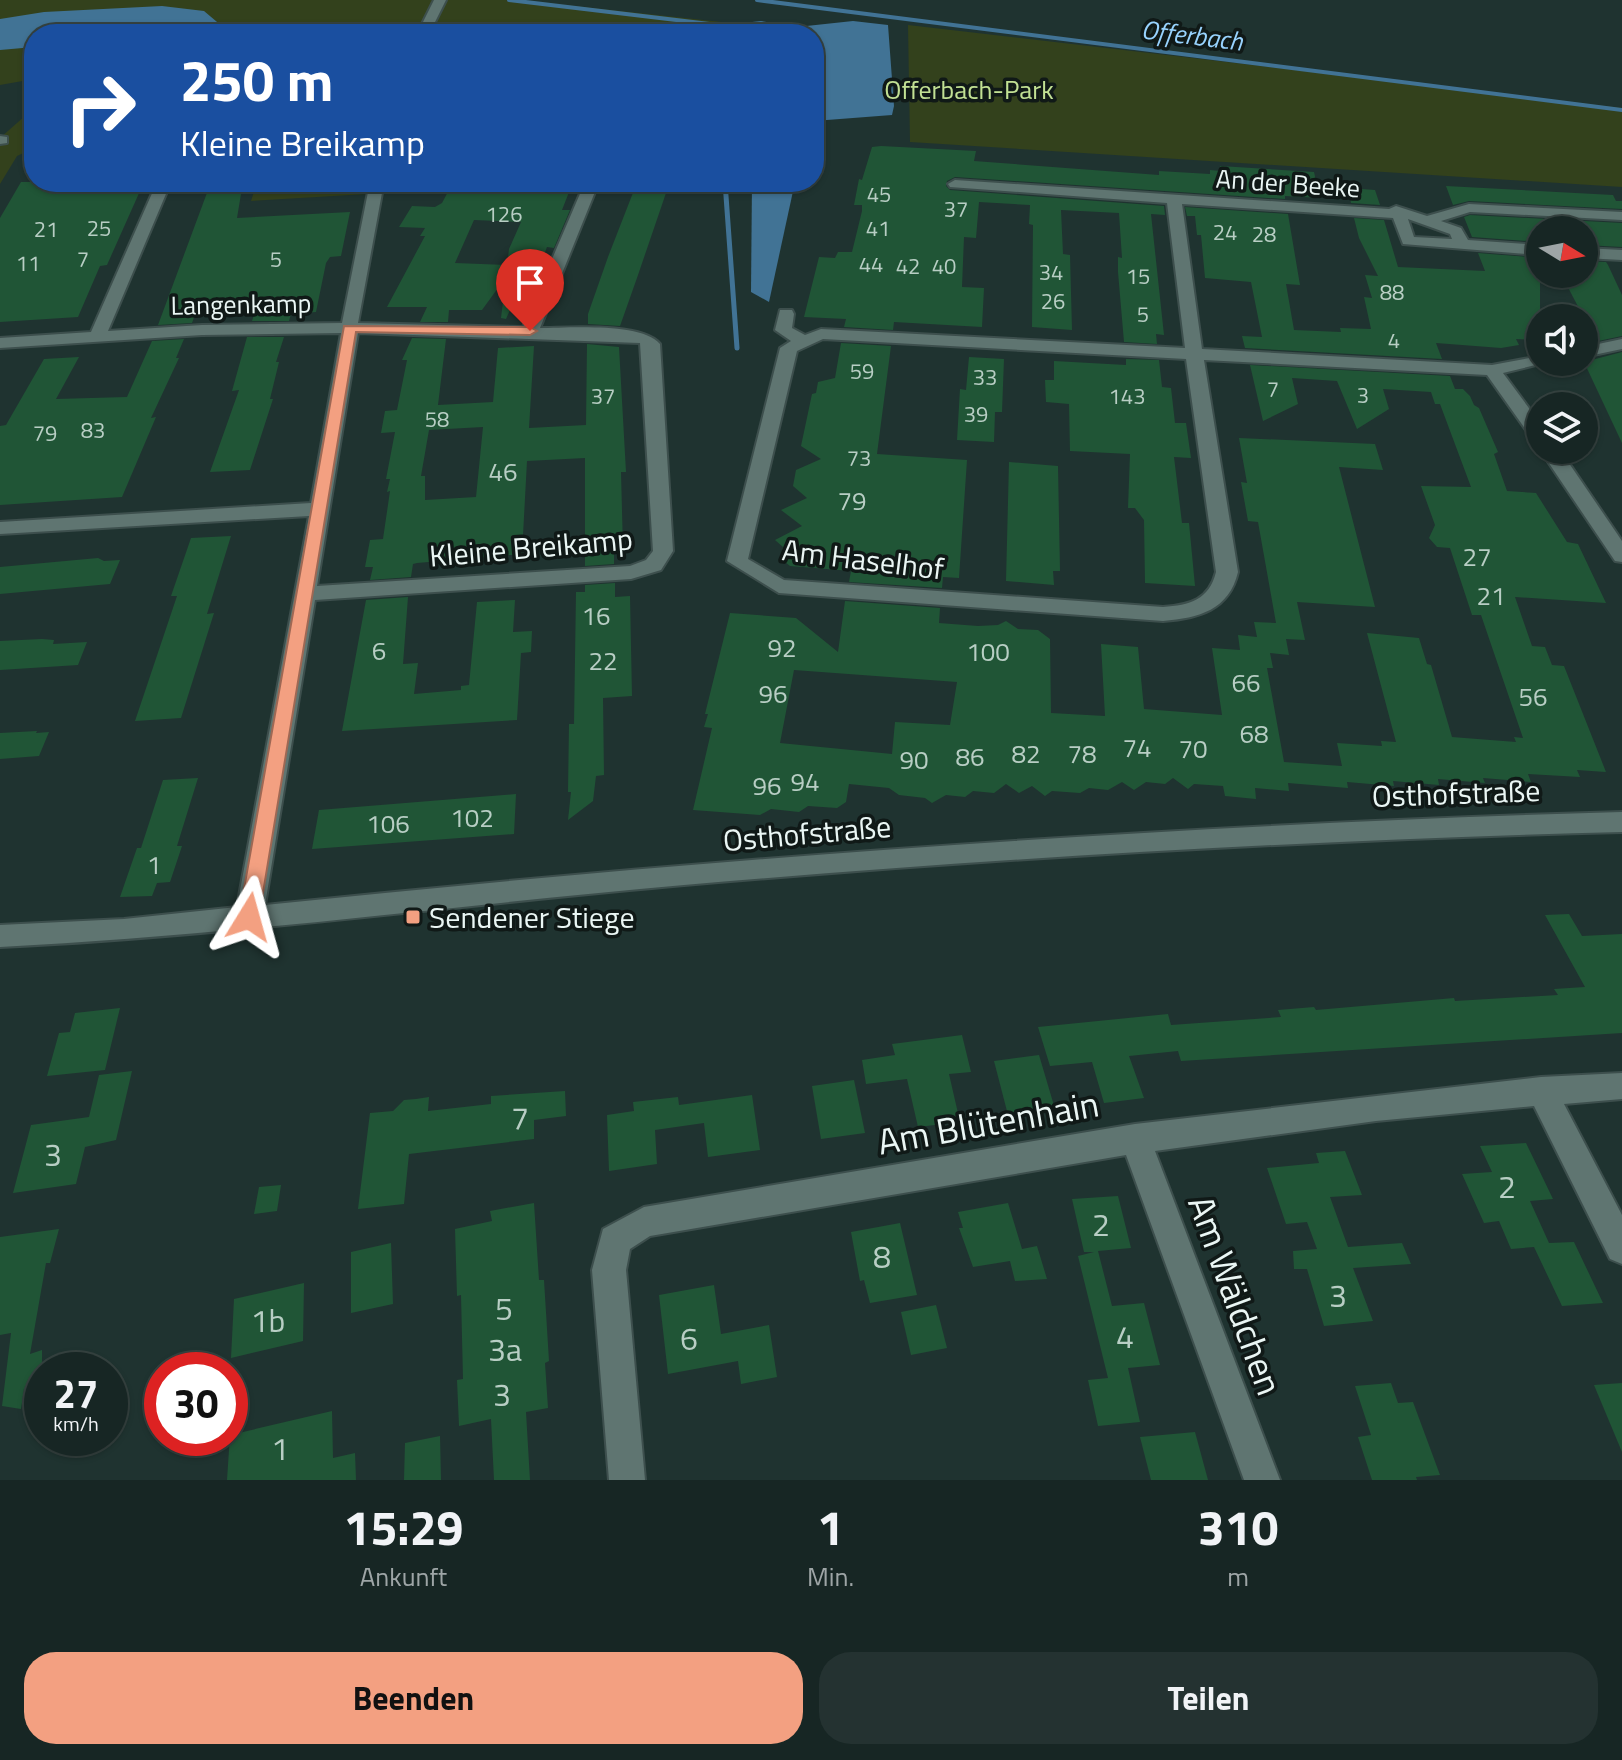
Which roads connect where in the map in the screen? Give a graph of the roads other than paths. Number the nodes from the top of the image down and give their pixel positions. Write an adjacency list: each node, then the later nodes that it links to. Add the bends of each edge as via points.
1 (440, 0): 2 (street)
2 (428, 24)
3 (955, 184): 7 (street, An der Beeke)
4 (160, 192): 18 (street)
5 (375, 192): 16 (street)
6 (588, 192): 17 (street)
7 (1174, 199): 8 (street, An der Beeke); 23 (street, An der Beeke)
8 (1399, 214): 10 (street, An der Beeke, via 1396,210); 11 (street, An der Beeke, via 1408,241)
9 (1622, 216): 10 (street, An der Beeke, via 1469,208)
10 (1428, 220): 11 (street, An der Beeke, via 1456,231)
11 (1462, 244): 12 (street, An der Beeke)
12 (1526, 249)
13 (1598, 254): 14 (street)
14 (1622, 255)
15 (784, 322): 19 (street)
16 (349, 328): 17 (street, Kleine Breikamp); 18 (street, Langenkamp); 28 (street, Langenkamp)
17 (530, 331): 31 (street, Kleine Breikamp, via 629,335 651,344 660,558 631,572)
18 (98, 335): 20 (street, Langenkamp)
19 (805, 341): 23 (street, via 821,334); 23 (street, Am Haselhof, via 789,348 737,561 779,586 1163,614 1205,608 1225,587 1227,572)
20 (0, 343)
21 (1622, 344): 22 (street)
22 (1598, 349)
23 (1195, 354): 25 (street)
24 (1526, 364): 25 (street)
25 (1492, 370): 26 (street)
26 (1526, 417)
27 (1560, 464): 30 (street)
28 (319, 509): 29 (street); 31 (street, Langenkamp)
29 (0, 528)
30 (1622, 556)
31 (305, 594): 33 (street, Langenkamp)
32 (1622, 822): 33 (street, Osthofstraße, via 1338,831 874,861)
33 (249, 917): 34 (street, Osthofstraße)
34 (0, 936)
35 (1622, 1086): 36 (street, Am Blütenhain)
36 (1541, 1090): 37 (street, Am Blütenhain); 38 (street)
37 (1135, 1138): 39 (street, Am Blütenhain, via 644,1222 615,1240 609,1270); 40 (street, Am Wäldchen)
38 (1622, 1248)
39 (627, 1480)
40 (1262, 1480)

